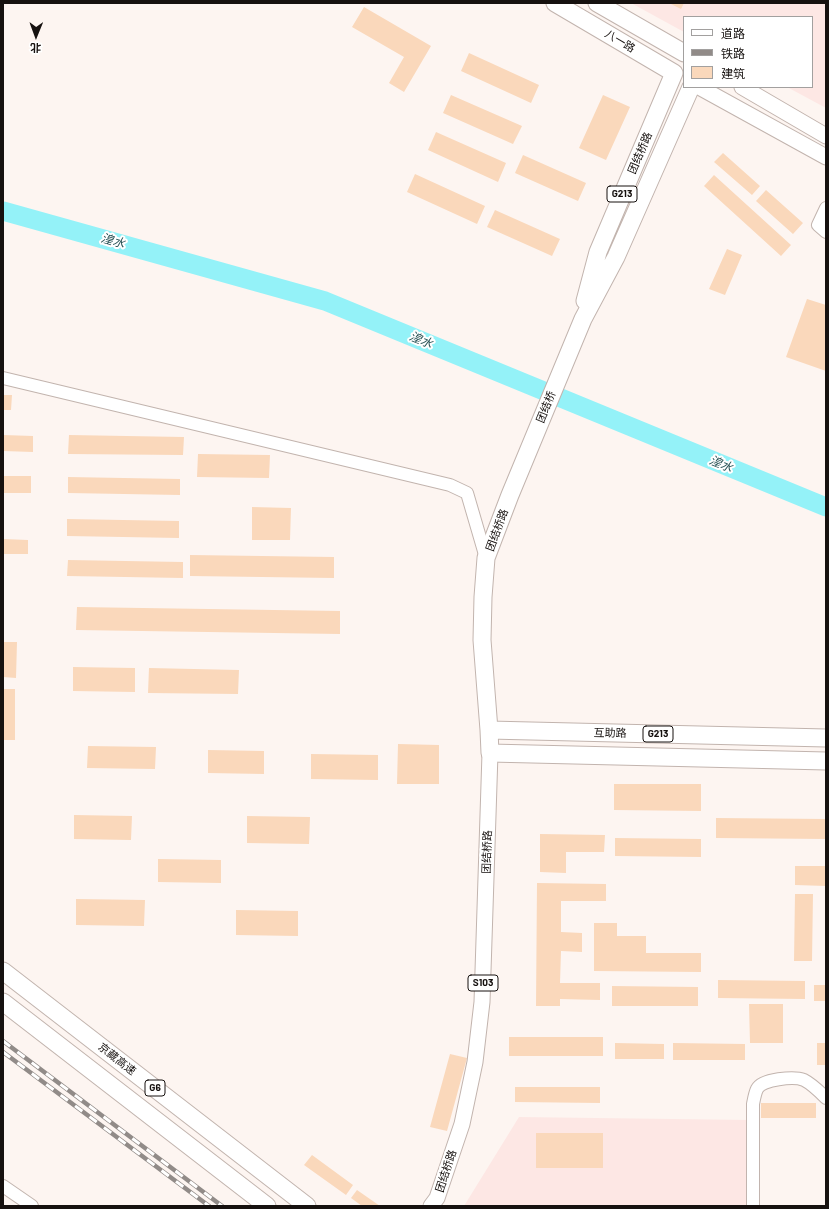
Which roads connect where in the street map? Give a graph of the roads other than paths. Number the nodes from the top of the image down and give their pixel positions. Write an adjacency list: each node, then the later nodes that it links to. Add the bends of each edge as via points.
1 (555, 3): 4 (highway, 八一路 / G213)
2 (597, 3): 3 (highway, 八一路)
3 (683, 53)
4 (681, 73): 12 (highway, 团结桥路 / G213, via 598,252 585,298)
5 (691, 88): 12 (highway, 团结桥路 / G213, via 616,257)
6 (701, 88): 9 (main road)
7 (744, 88): 8 (main road)
8 (826, 136)
9 (826, 157)
10 (826, 208): 11 (street, via 818,225)
11 (826, 232)
12 (583, 319): 14 (highway, 团结桥 / G213)
13 (3, 378): 15 (street, via 450,485 467,493)
14 (510, 495): 15 (highway, 团结桥路 / G213)
15 (486, 558): 16 (highway, 团结桥路 / G213, via 482,640)
16 (489, 730): 17 (highway, 互助路 / G213); 18 (highway, 团结桥路 / G213)
17 (826, 738)
18 (490, 753): 19 (highway, 互助路 / G213); 27 (main road, 团结桥路 / S103, via 482,1002 475,1062 462,1124 437,1198)
19 (826, 761)
20 (3, 971): 26 (highway, 京藏高速 / G6)
21 (3, 1002): 25 (highway, G6)
22 (826, 1098): 28 (street, via 805,1080 797,1078 762,1083 756,1089 753,1104)
23 (3, 1186): 24 (street)
24 (32, 1206)
25 (267, 1206)
26 (308, 1206)
27 (431, 1206)
28 (753, 1206)

